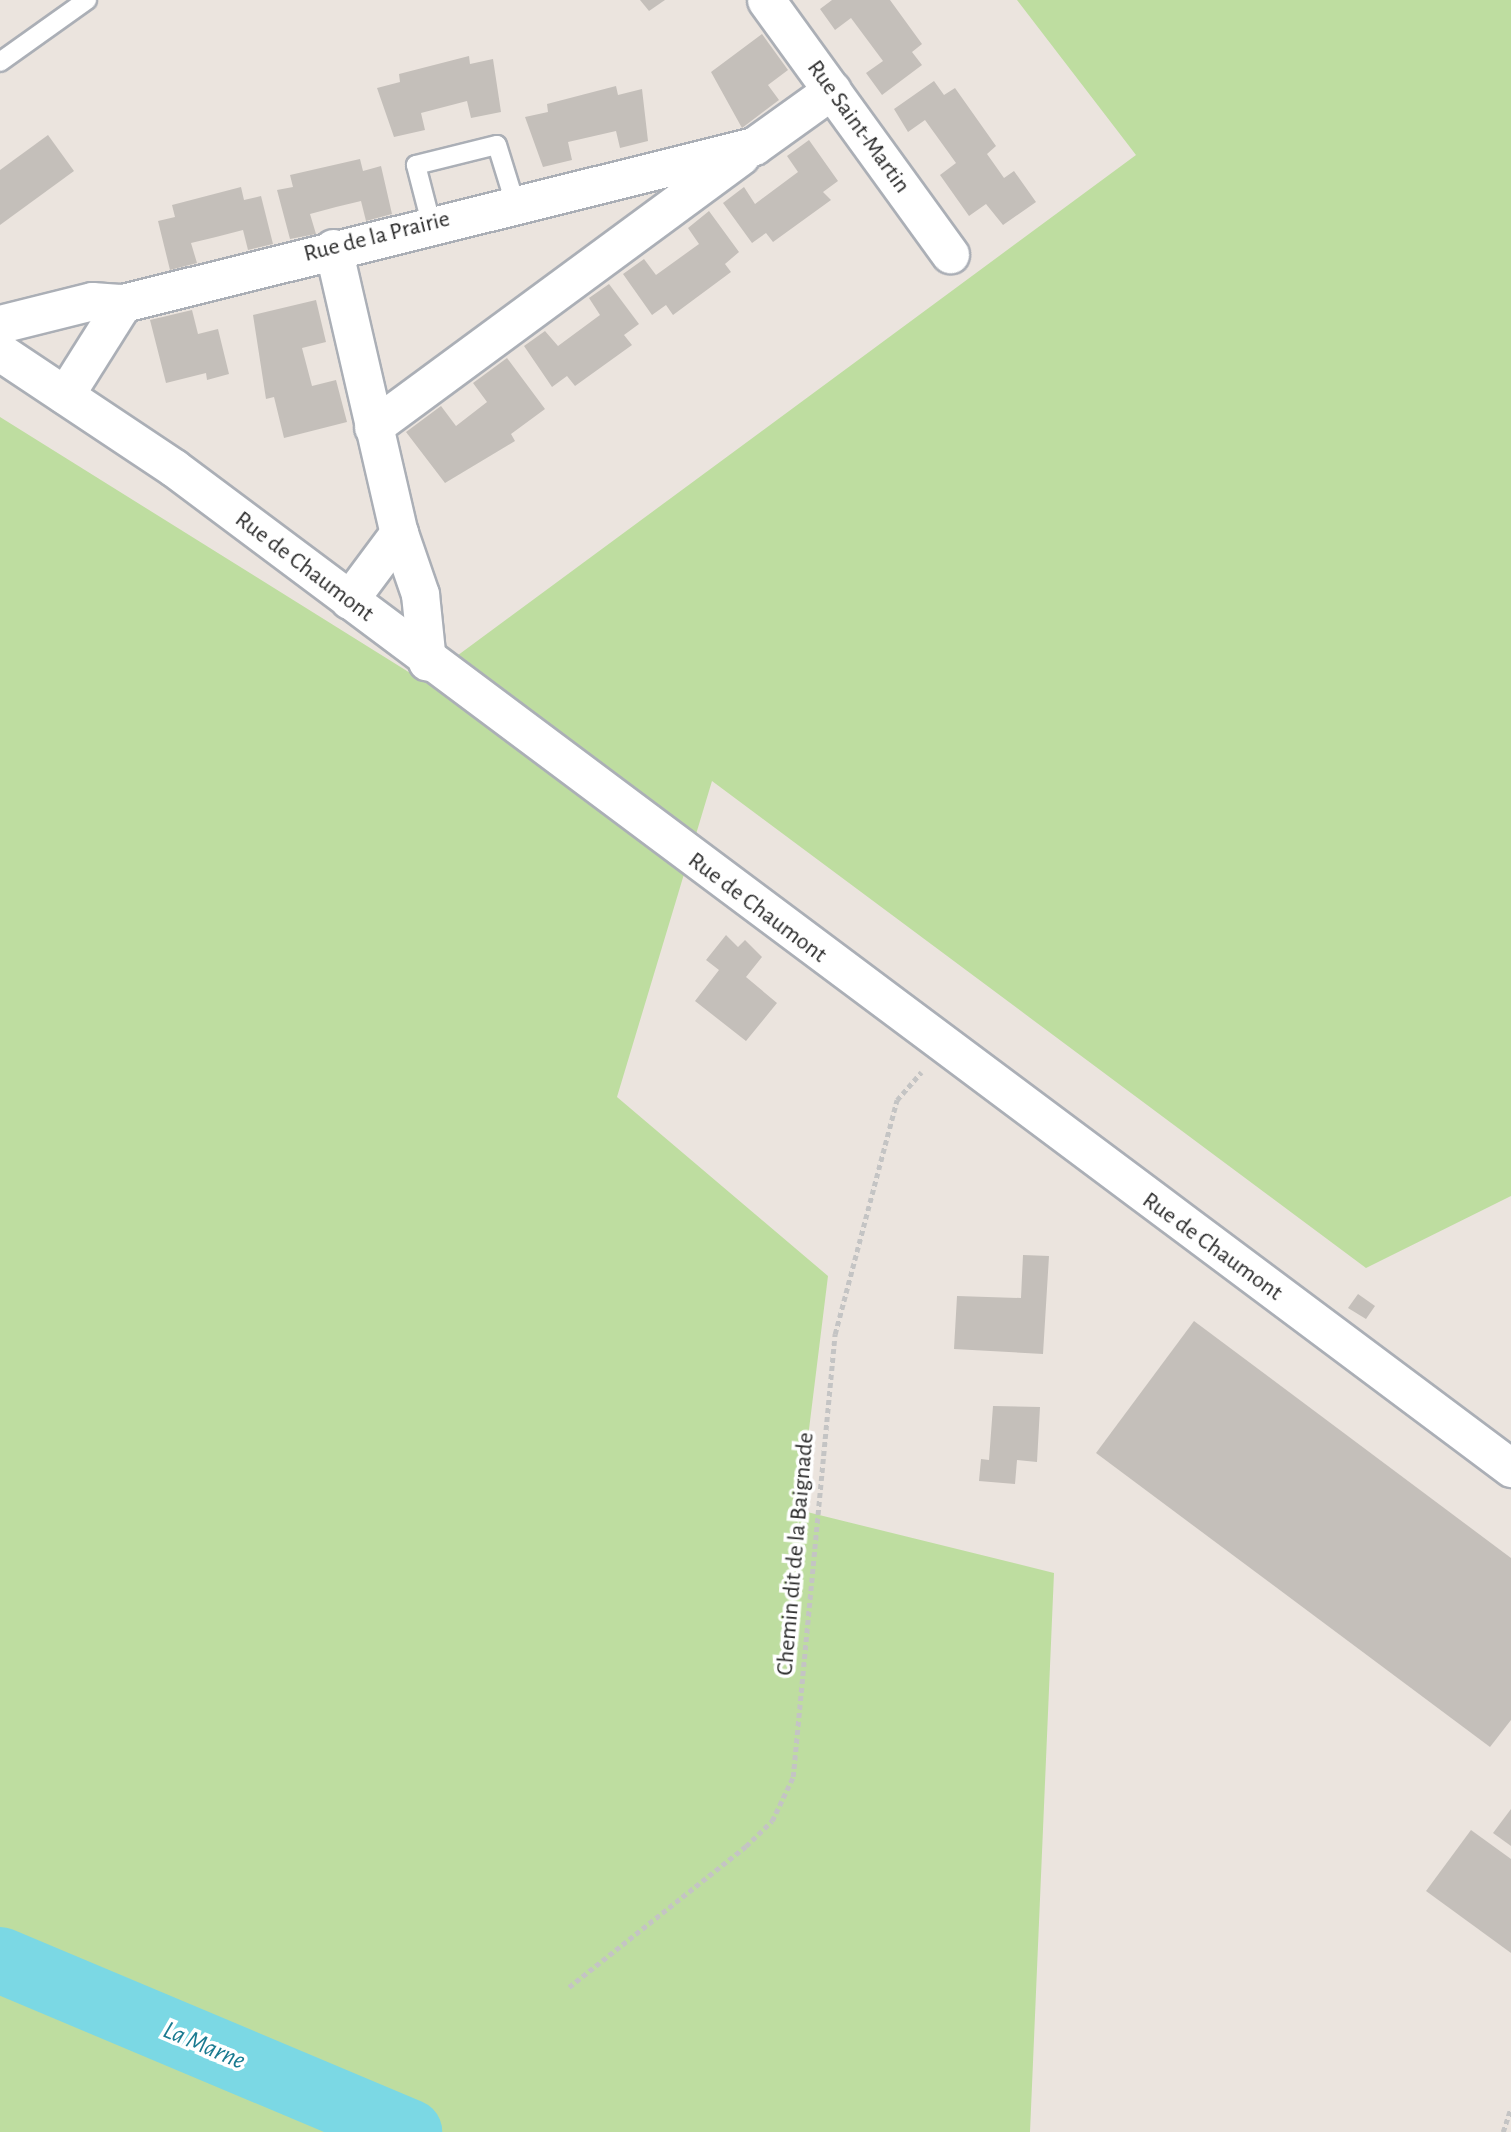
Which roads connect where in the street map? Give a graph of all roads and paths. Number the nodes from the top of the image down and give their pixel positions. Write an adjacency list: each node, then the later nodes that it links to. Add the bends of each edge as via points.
1 (87, 0): 3 (lane)
2 (766, 0): 4 (street, Rue Saint-Martin)
3 (0, 62)
4 (832, 90): 5 (street, Rue de la Prairie); 9 (street, Rue Saint-Martin)
5 (754, 146): 6 (street, Rue de la Prairie); 14 (street, Rue de la Prairie)
6 (514, 203): 7 (street, Rue de la Prairie); 7 (lane, via 497,145 416,165)
7 (430, 223): 8 (street, Rue de la Prairie)
8 (332, 248): 10 (street, Rue de la Prairie); 14 (street)
9 (950, 254)
10 (123, 303): 11 (street, Rue de la Prairie, via 92,301); 13 (street)
11 (0, 324)
12 (0, 352): 13 (street, Rue de Chaumont)
13 (65, 395): 16 (street, Rue de Chaumont)
14 (373, 427): 15 (street)
15 (399, 533): 16 (street); 17 (street, via 421,594)
16 (349, 600): 17 (street, Rue de Chaumont)
17 (427, 662): 18 (street, Rue de Chaumont)
18 (941, 1046): 19 (street, Rue de Chaumont); 20 (path, Chemin dit de la Baignade, via 897,1100 835,1334 793,1777 772,1821 746,1846)
19 (1511, 1468)
20 (569, 1987)
21 (1511, 2108): 22 (path)
22 (1503, 2132)

